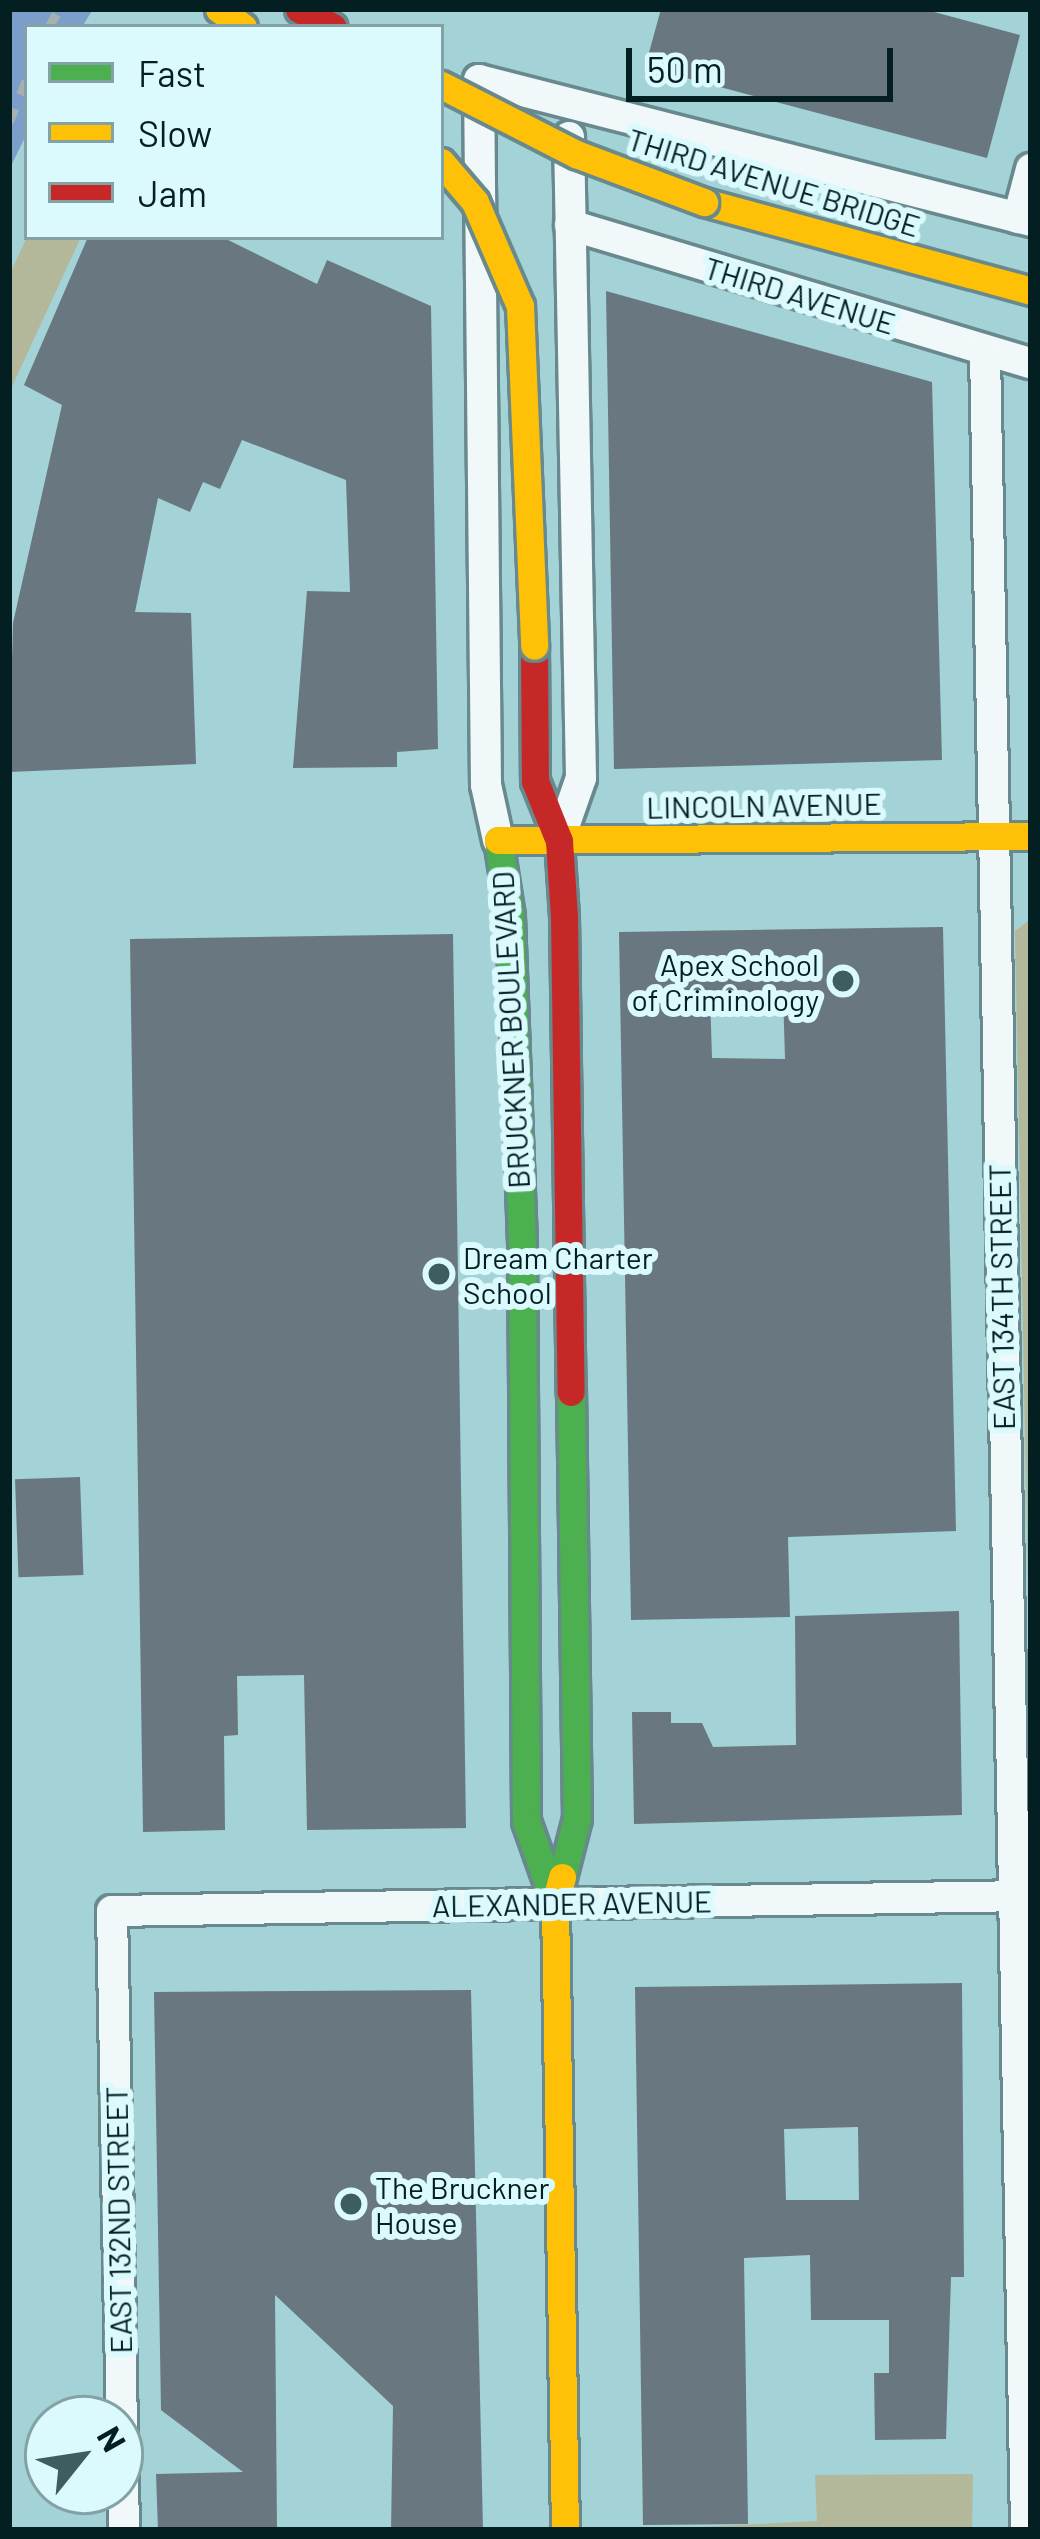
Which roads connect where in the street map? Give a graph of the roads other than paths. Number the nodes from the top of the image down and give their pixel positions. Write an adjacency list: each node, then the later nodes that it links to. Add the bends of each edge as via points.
1 (299, 9): 2 (main road)
2 (327, 24)
3 (444, 87): 9 (main road, THIRD AVENUE BRIDGE, bridge, via 576,154 704,202)
4 (569, 100): 7 (street); 8 (street, BRUCKNER BOULEVARD); 14 (street, BRUCKNER BOULEVARD, via 479,80 486,784)
5 (444, 166): 15 (main road, bridge, via 475,202 520,305 535,782)
6 (1031, 169): 7 (street)
7 (1025, 219)
8 (570, 225): 10 (street, THIRD AVENUE); 15 (street, BRUCKNER BOULEVARD, via 581,778)
9 (1031, 291)
10 (985, 352): 11 (street, THIRD AVENUE); 12 (street, EAST 134TH STREET)
11 (1031, 363)
12 (992, 836): 13 (main road, LINCOLN AVENUE); 15 (main road, LINCOLN AVENUE); 16 (street, EAST 134TH STREET)
13 (1031, 836)
14 (498, 840): 15 (main road, LINCOLN AVENUE); 17 (main road, BRUCKNER BOULEVARD, via 510,916 521,1221 526,1821)
15 (560, 841): 17 (main road, BRUCKNER BOULEVARD, via 577,1818)
16 (1021, 1896): 17 (street, ALEXANDER AVENUE); 21 (street, EAST 134TH STREET)
17 (555, 1904): 18 (street, ALEXANDER AVENUE); 20 (main road, BRUCKNER BOULEVARD)
18 (112, 1911): 19 (street, EAST 132ND STREET)
19 (124, 2530)
20 (565, 2530)
21 (1026, 2530)

